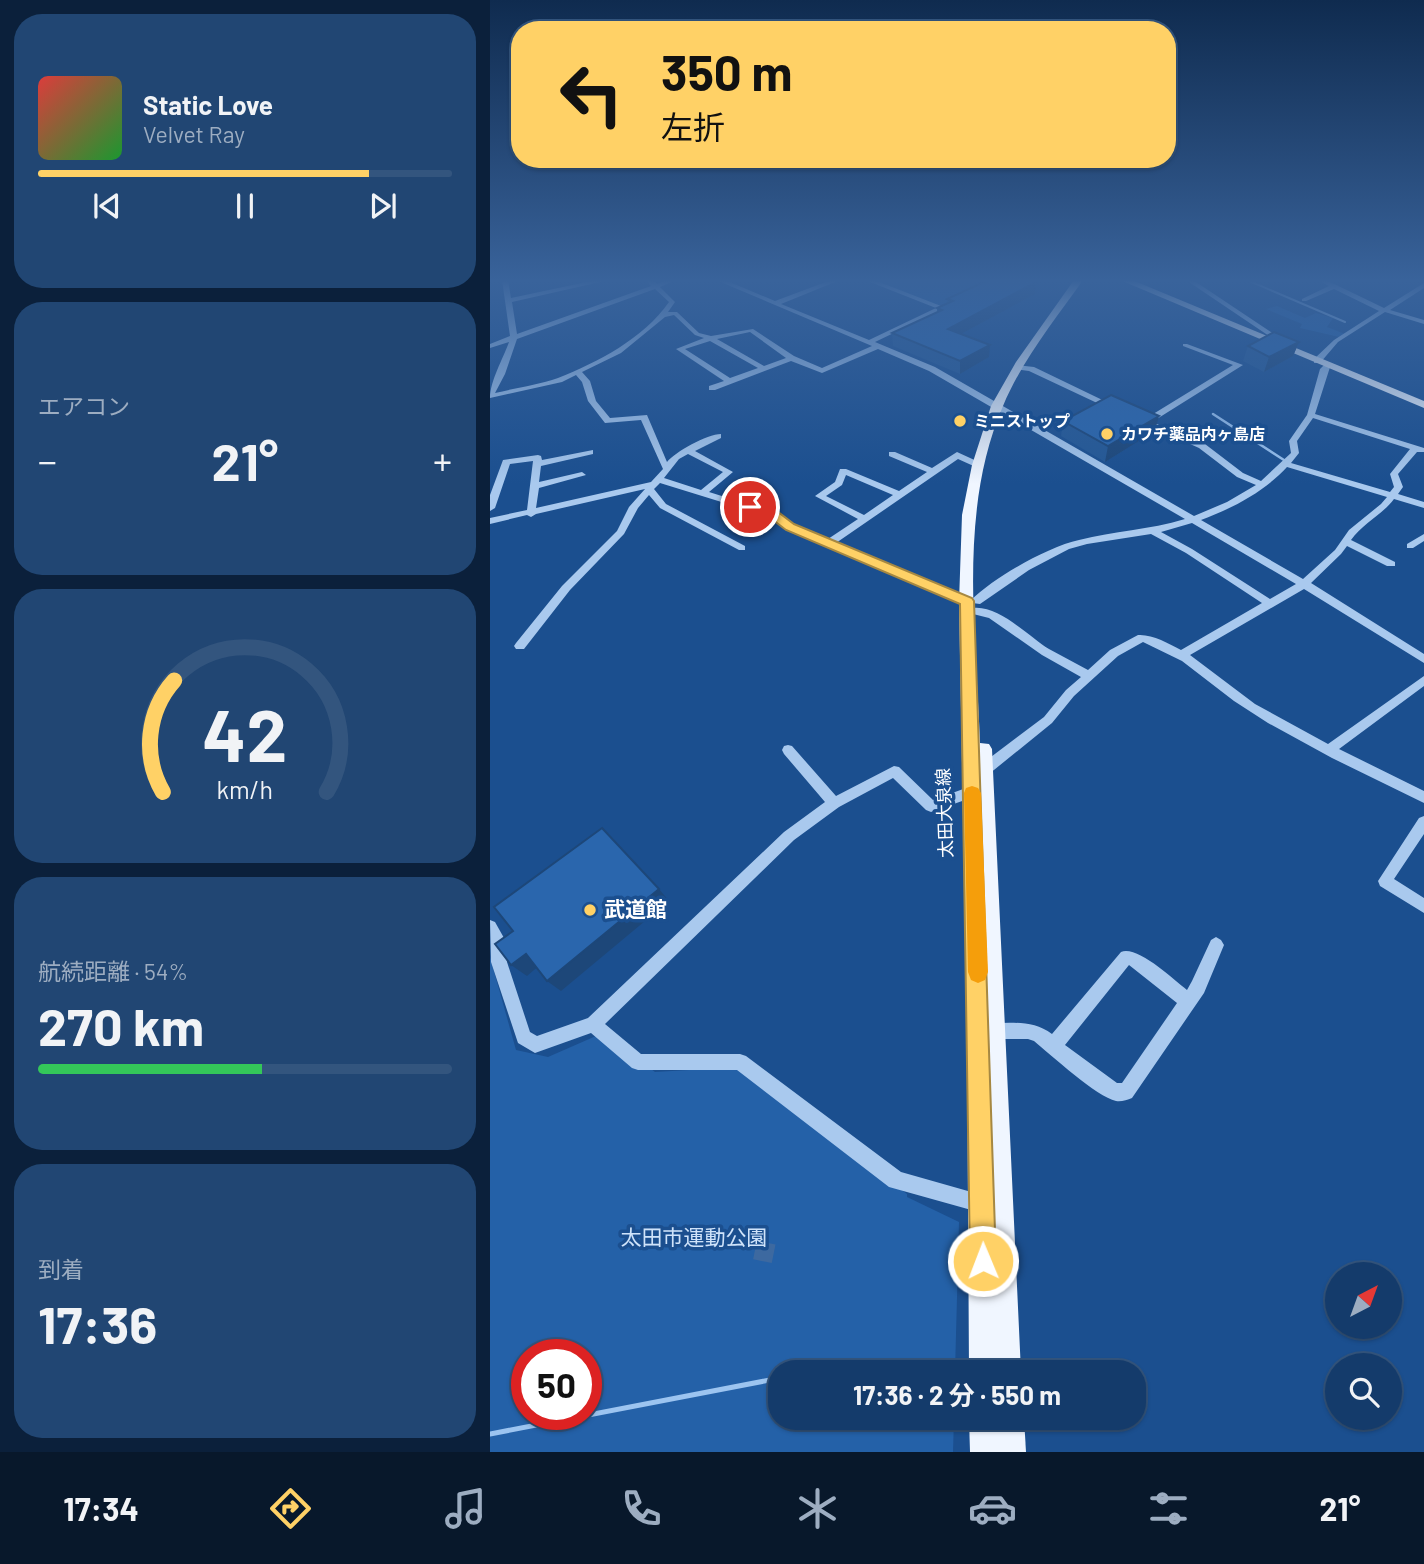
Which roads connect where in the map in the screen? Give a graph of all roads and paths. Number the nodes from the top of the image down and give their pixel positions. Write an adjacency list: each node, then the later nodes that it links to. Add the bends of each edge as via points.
1 (510, 348): 21 (street)
2 (624, 348): 18 (street)
3 (683, 348): 19 (street, via 680,349)
4 (728, 348): 16 (street)
5 (775, 348): 13 (street)
6 (875, 348): 13 (street, via 822,370)
7 (883, 348): 23 (street)
8 (1035, 348): 17 (main road, 太田大泉線)
9 (1037, 348): 17 (main road, 太田大泉線)
10 (1193, 348): 27 (street, via 1240,365)
11 (1286, 348): 14 (main road)
12 (1330, 348): 14 (street)
13 (791, 358): 16 (street)
14 (1317, 361): 15 (main road)
15 (1328, 366): 22 (main road); 25 (street)
16 (763, 368): 19 (street)
17 (1022, 368): 23 (main road, 太田大泉線); 24 (street)
18 (577, 371): 21 (street, via 548,383); 36 (street, via 608,421 644,417)
19 (729, 381): 20 (street)
20 (712, 388)
21 (490, 395)
22 (1424, 405)
23 (1001, 408): 35 (main road, 太田大泉線); 49 (street); 60 (main road, 太田大泉線, via 977,518)
24 (1123, 411)
25 (1311, 415): 29 (street); 34 (street, via 1293,441 1295,453)
26 (1135, 417): 27 (street)
27 (1146, 422): 41 (street, via 1202,446 1240,475)
28 (718, 436): 30 (street)
29 (1420, 449): 44 (street, via 1394,474 1399,487)
30 (687, 450): 36 (street); 42 (street, via 729,472)
31 (590, 452): 33 (street)
32 (892, 454): 37 (street)
33 (537, 464): 39 (street); 46 (street, via 538,457 506,462)
34 (1287, 464): 41 (street); 44 (street)
35 (978, 465): 37 (street, via 957,455); 60 (main road, 太田大泉線, via 966,553)
36 (667, 469): 40 (street)
37 (934, 472): 43 (street)
38 (582, 475): 39 (street)
39 (534, 485): 47 (street)
40 (652, 485): 42 (street); 47 (street); 56 (street, via 663,506); 61 (street, via 621,532 566,587)
41 (1262, 485): 49 (street)
42 (705, 492): 54 (street, via 774,515)
43 (901, 495): 48 (street); 48 (street, via 842,471 839,483 820,496)
44 (1394, 495): 45 (street); 53 (street, via 1352,531)
45 (1424, 505)
46 (490, 508)
47 (531, 513): 50 (street)
48 (865, 519): 54 (street)
49 (1195, 520): 51 (street); 58 (street)
50 (490, 521)
51 (1152, 531): 59 (street); 60 (street, via 1062,549 999,583)
52 (1424, 537): 55 (street)
53 (1347, 542): 57 (street); 58 (street)
54 (828, 543): 60 (street)
55 (1410, 546)
56 (742, 548)
57 (1391, 564)
58 (1304, 584): 59 (street); 63 (street)
59 (1269, 603): 62 (street)
60 (973, 604): 64 (street); 68 (main road, 太田大泉線); 68 (main road, 太田大泉線)
61 (520, 646)
62 (1181, 655): 64 (street, via 1163,643 1142,638 1114,653); 67 (street, via 1250,706)
63 (1424, 659)
64 (1089, 676): 68 (street)
65 (1424, 680): 67 (street)
66 (788, 750): 70 (street)
67 (1329, 750): 69 (street)
68 (980, 782): 70 (street, via 931,806 894,772); 77 (main road, 太田大泉線)
69 (1424, 797)
70 (834, 803): 76 (street, via 789,836)
71 (1424, 822): 72 (street, via 1385,881)
72 (1424, 905)
73 (490, 927): 76 (street, via 524,1037 536,1045)
74 (1216, 945): 75 (street)
75 (1188, 1001): 78 (street, via 1126,957); 78 (street, via 1126,1092 1115,1093)
76 (593, 1024): 79 (street, via 638,1062 740,1062 896,1180)
77 (987, 1031): 78 (street, via 1028,1031); 79 (main road, 太田大泉線)
78 (1053, 1046)
79 (991, 1203): 80 (main road, 太田大泉線); 81 (main road, 太田大泉線)
80 (984, 1360)
81 (1005, 1360)
82 (985, 1430): 84 (main road)
83 (1009, 1430): 85 (main road)
84 (986, 1452)
85 (1010, 1452)

